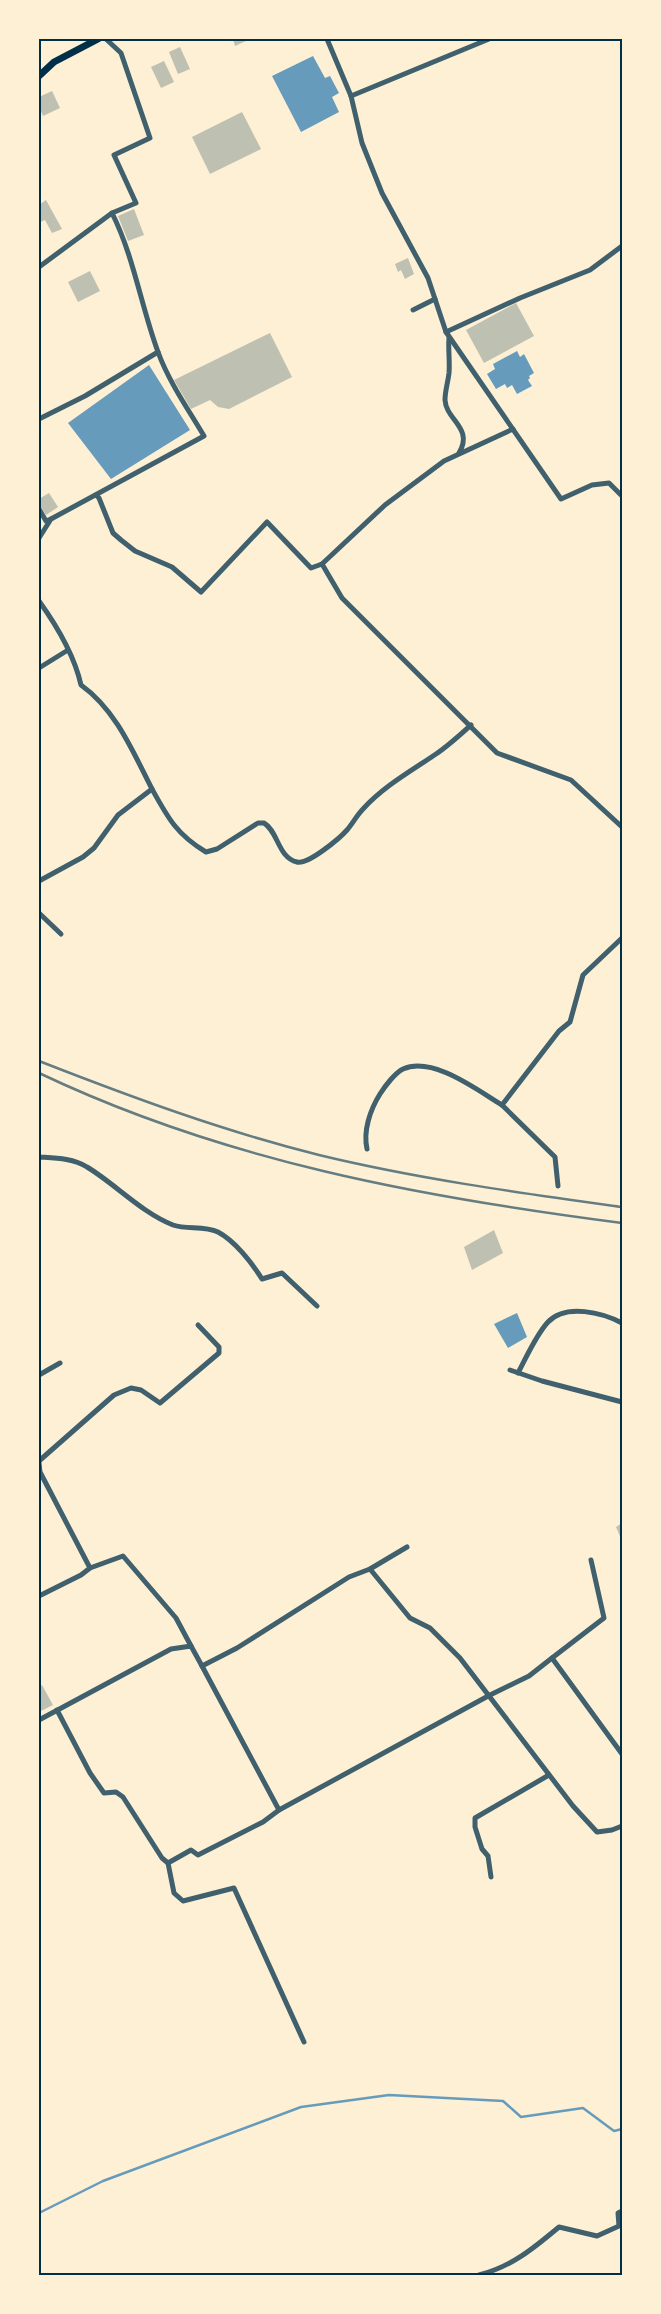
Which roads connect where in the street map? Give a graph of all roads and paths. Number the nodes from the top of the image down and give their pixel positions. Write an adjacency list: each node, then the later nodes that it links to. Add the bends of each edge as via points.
1 (98, 39): 5 (main road, via 54,62)
2 (106, 39): 7 (street, via 121,53 150,138 114,155 136,203)
3 (327, 39): 6 (street)
4 (489, 39): 6 (street)
5 (39, 76)
6 (351, 96): 10 (street, via 362,143 382,193 428,278)
7 (112, 213): 9 (street); 13 (street, via 136,276)
8 (622, 246): 12 (street, via 590,270 520,298)
9 (39, 266)
10 (435, 299): 11 (street); 12 (street)
11 (413, 310)
12 (448, 335): 15 (street); 16 (street, via 450,366 445,401 462,432 464,445)
13 (158, 352): 14 (street, via 85,396); 17 (street, via 204,436)
14 (39, 419)
15 (513, 429): 16 (street); 18 (street, via 561,500 592,485 609,483)
16 (458, 454): 22 (street, via 385,505)
17 (96, 495): 20 (street); 22 (street, via 113,533 135,551 172,567 201,592 268,522 311,568)
18 (622, 496)
19 (39, 509): 20 (street, via 46,521)
20 (51, 519): 21 (street)
21 (39, 538)
22 (322, 564): 26 (street, via 342,598)
23 (39, 601): 24 (street)
24 (68, 650): 25 (street); 27 (street, via 81,685 97,697 127,740)
25 (39, 668)
26 (471, 725): 27 (street, via 438,753 376,796 346,831 307,862 289,858 264,823 258,823 217,850 206,852 186,840 168,818); 28 (street, via 497,752 571,780)
27 (152, 790): 29 (street, via 118,815 94,848)
28 (622, 827)
29 (39, 881)
30 (39, 913): 31 (street)
31 (60, 934)
32 (622, 938): 33 (street, via 584,975 570,1022 558,1031)
33 (502, 1105): 34 (street, via 459,1080 420,1064 401,1069 372,1106 365,1139); 36 (street, via 556,1157)
34 (367, 1149)
35 (39, 1157): 37 (street, via 64,1158 86,1166 130,1200 173,1225 218,1232 248,1257 262,1279 282,1273)
36 (558, 1186)
37 (317, 1306)
38 (622, 1323): 42 (street, via 592,1312 560,1314 549,1322)
39 (198, 1325): 45 (street, via 219,1347 218,1353 174,1392 160,1403 141,1390 131,1388 114,1395)
40 (60, 1363): 43 (street)
41 (510, 1370): 42 (street)
42 (518, 1373): 44 (street)
43 (39, 1375)
44 (622, 1402)
45 (39, 1462): 48 (street, via 40,1472)
46 (408, 1546): 49 (street)
47 (590, 1560): 52 (street, via 604,1618)
48 (90, 1568): 50 (street); 51 (street, via 123,1556 176,1618)
49 (370, 1570): 53 (street, via 349,1577 237,1648); 54 (street, via 410,1618 430,1628)
50 (39, 1596)
51 (191, 1646): 53 (street); 55 (street, via 172,1649)
52 (552, 1658): 54 (street, via 529,1676); 57 (street)
53 (202, 1666): 59 (street)
54 (490, 1695): 58 (street); 59 (street)
55 (57, 1710): 56 (street); 61 (street, via 90,1774 104,1793 116,1792 123,1797 146,1837)
56 (39, 1720)
57 (622, 1754)
58 (549, 1775): 60 (street, via 597,1832); 62 (street, via 475,1818 475,1828 488,1856)
59 (279, 1810): 61 (street, via 212,1849 198,1855 191,1850)
60 (622, 1826)
61 (168, 1863): 63 (street, via 174,1893 183,1900 234,1888)
62 (492, 1877)
63 (304, 2042)
64 (622, 2211): 65 (street, via 618,2213 619,2226 597,2236 559,2227 528,2253 496,2271)
65 (479, 2275)

